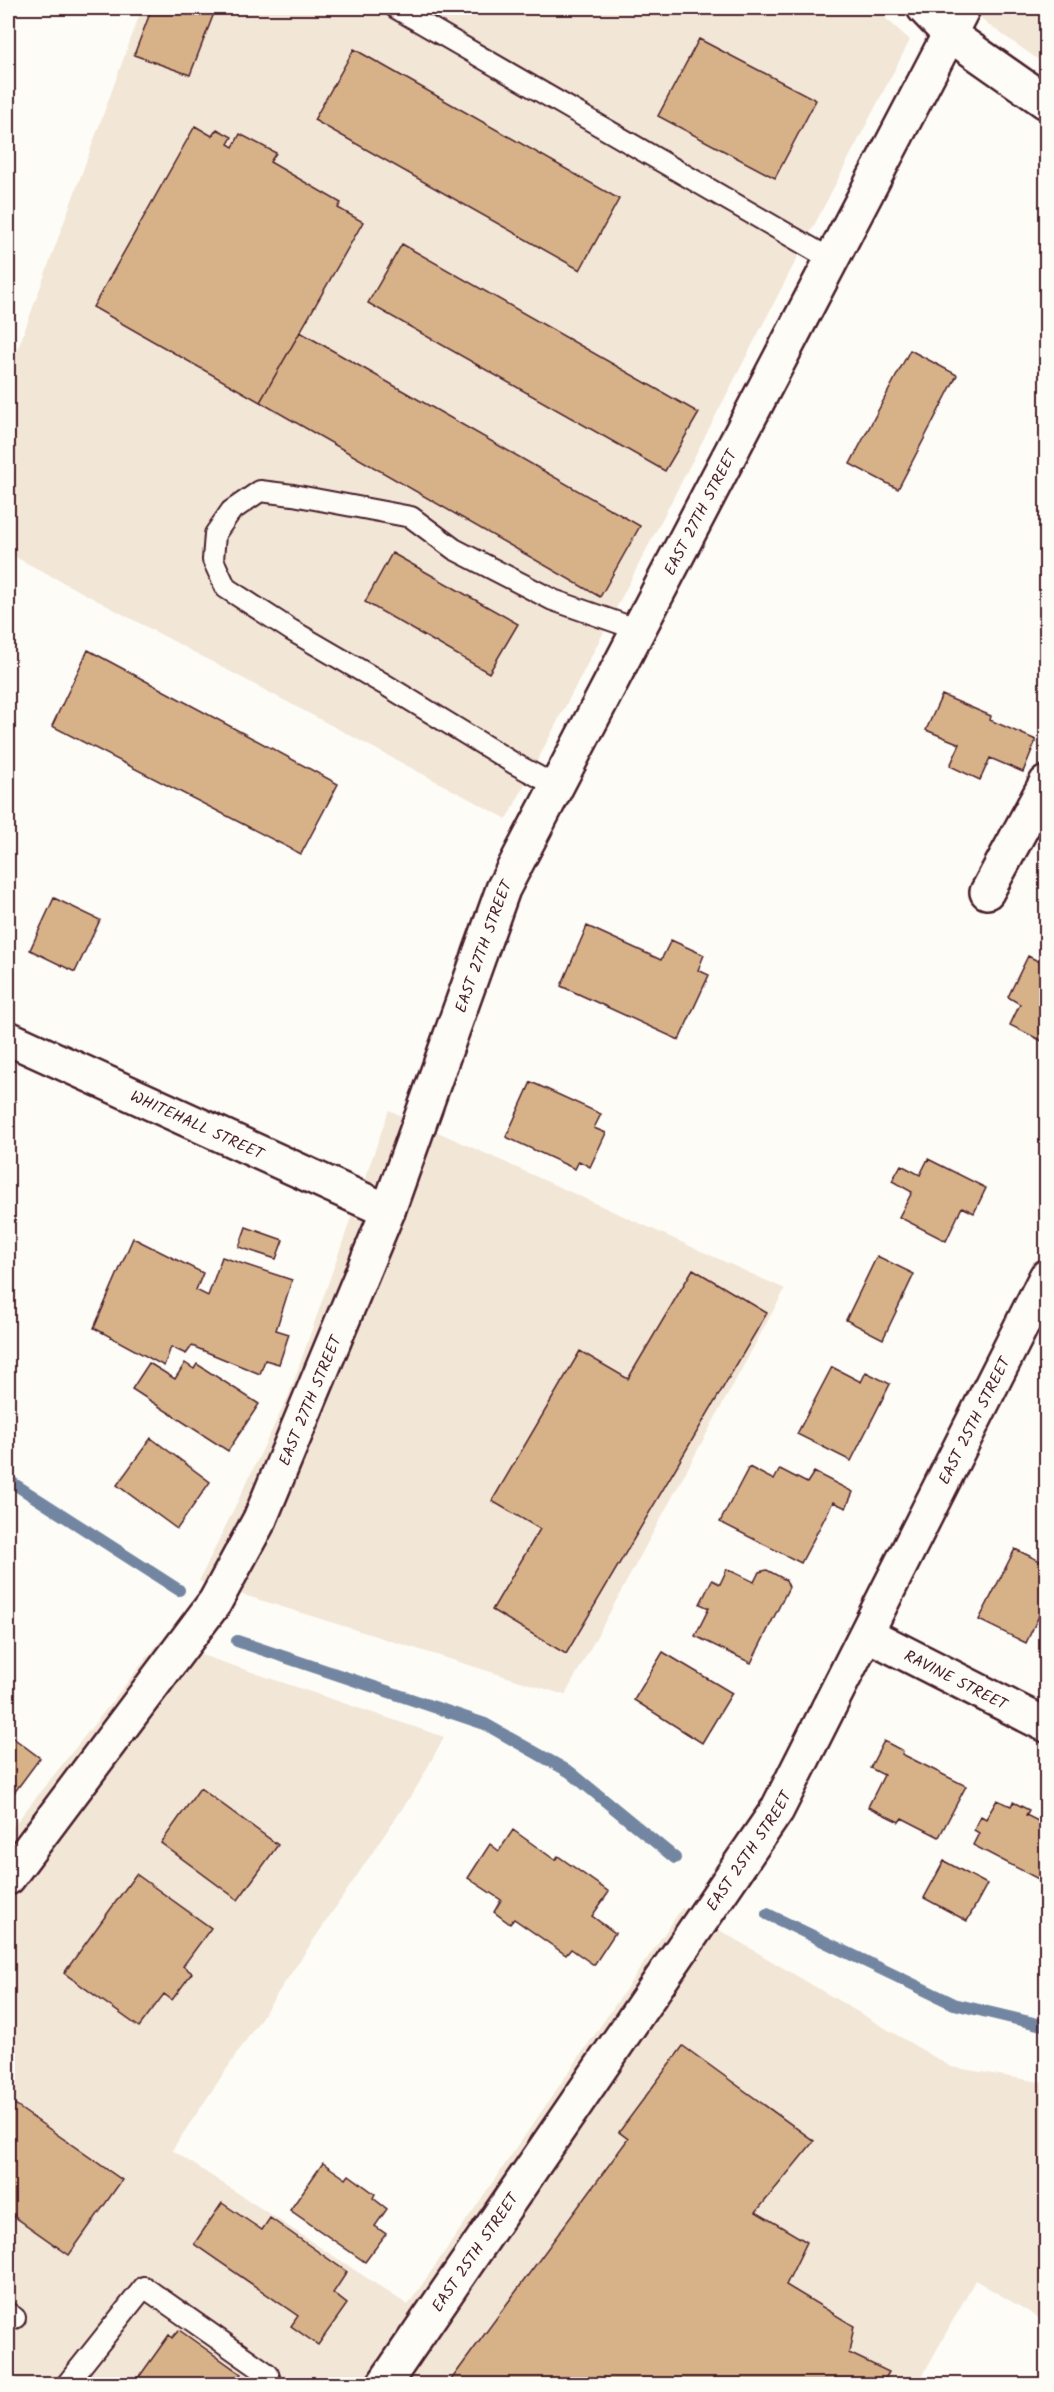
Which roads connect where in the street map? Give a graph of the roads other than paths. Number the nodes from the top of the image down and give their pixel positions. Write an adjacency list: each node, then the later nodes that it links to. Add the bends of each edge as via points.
1 (396, 8): 5 (lane)
2 (924, 8): 3 (street)
3 (956, 21): 4 (street); 5 (street, EAST 27TH STREET)
4 (1047, 102)
5 (832, 260): 6 (street, EAST 27TH STREET)
6 (639, 630): 8 (street, EAST 27TH STREET); 8 (lane, via 553,600 454,549 411,517 260,491 231,511 215,534 213,560 226,588)
7 (1047, 783): 9 (street)
8 (558, 787): 11 (street, EAST 27TH STREET, via 503,889)
9 (987, 892)
10 (8, 1038): 11 (street, WHITEHALL STREET)
11 (388, 1211): 15 (street, EAST 27TH STREET, via 260,1519 215,1602)
12 (1047, 1277): 13 (street, EAST 25TH STREET)
13 (867, 1634): 14 (street, RAVINE STREET); 18 (street, EAST 25TH STREET, via 777,1810)
14 (1047, 1725)
15 (8, 1878)
16 (67, 2385): 17 (lane, via 144,2287 268,2374)
17 (271, 2385)
18 (384, 2385)

